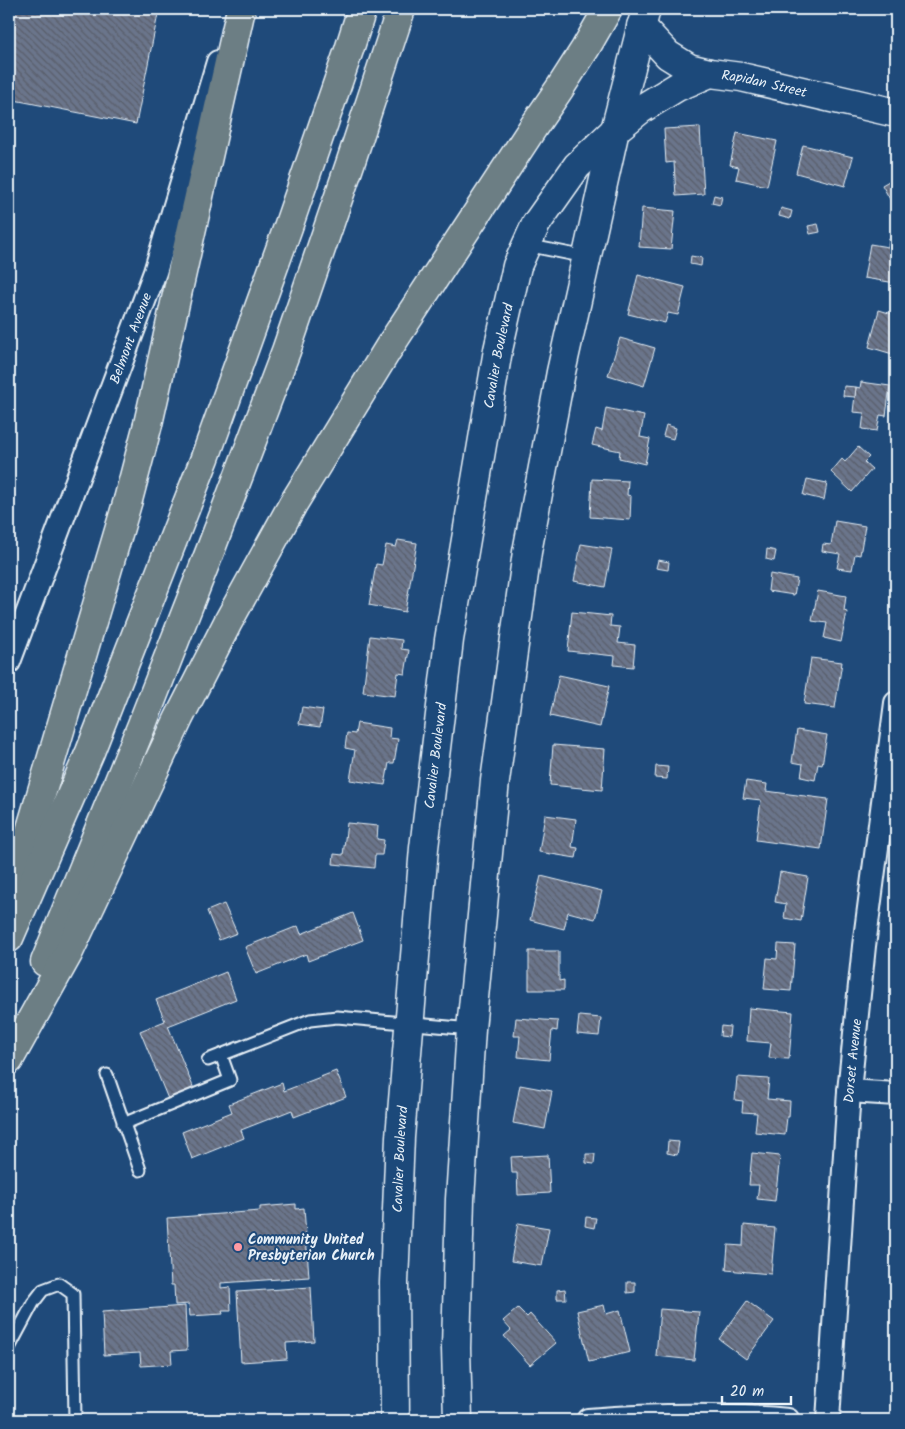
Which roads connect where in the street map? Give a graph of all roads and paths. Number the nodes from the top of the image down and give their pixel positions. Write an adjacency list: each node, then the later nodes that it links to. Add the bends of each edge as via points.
1 (235, 9): 12 (street, Belmont Avenue, via 155,272)
2 (241, 9): 15 (highway, via 148,424 24,852)
3 (362, 9): 16 (highway, via 205,458 90,752)
4 (401, 9): 19 (highway, via 286,351 216,537 142,727)
5 (608, 9): 21 (highway, via 388,349 293,504 179,718 68,954)
6 (644, 17): 7 (main road, via 668,55 689,68); 9 (main road)
7 (710, 73): 8 (main road, Rapidan Street, via 741,77); 9 (main road, Rapidan Street, via 677,87)
8 (896, 113)
9 (615, 130): 10 (main road, Cavalier Boulevard, via 577,166 536,224); 11 (main road)
10 (526, 245): 11 (lane); 17 (main road, Cavalier Boulevard, via 517,266 498,350 449,640 424,848)
11 (586, 257): 18 (main road, via 526,552 495,781)
12 (9, 662)
13 (896, 703): 14 (street, Dorset Avenue)
14 (894, 739): 24 (street, Dorset Avenue, via 864,946)
15 (9, 918)
16 (9, 938)
17 (409, 1023): 18 (lane); 20 (lane, via 337,1017 310,1020); 30 (main road, Cavalier Boulevard, via 394,1283)
18 (471, 1029): 31 (main road, via 460,1200 456,1348)
19 (9, 1046)
20 (221, 1055): 22 (lane); 26 (lane, via 230,1080)
21 (9, 1060)
22 (208, 1060)
23 (107, 1075): 26 (lane)
24 (849, 1091): 25 (street); 34 (street, Dorset Avenue)
25 (896, 1094)
26 (123, 1124): 27 (lane)
27 (140, 1170)
28 (9, 1348): 29 (lane, via 33,1303 44,1290 59,1284 72,1294)
29 (75, 1420)
30 (395, 1420)
31 (458, 1420)
32 (588, 1420): 33 (street, via 694,1416)
33 (788, 1420)
34 (828, 1420)

